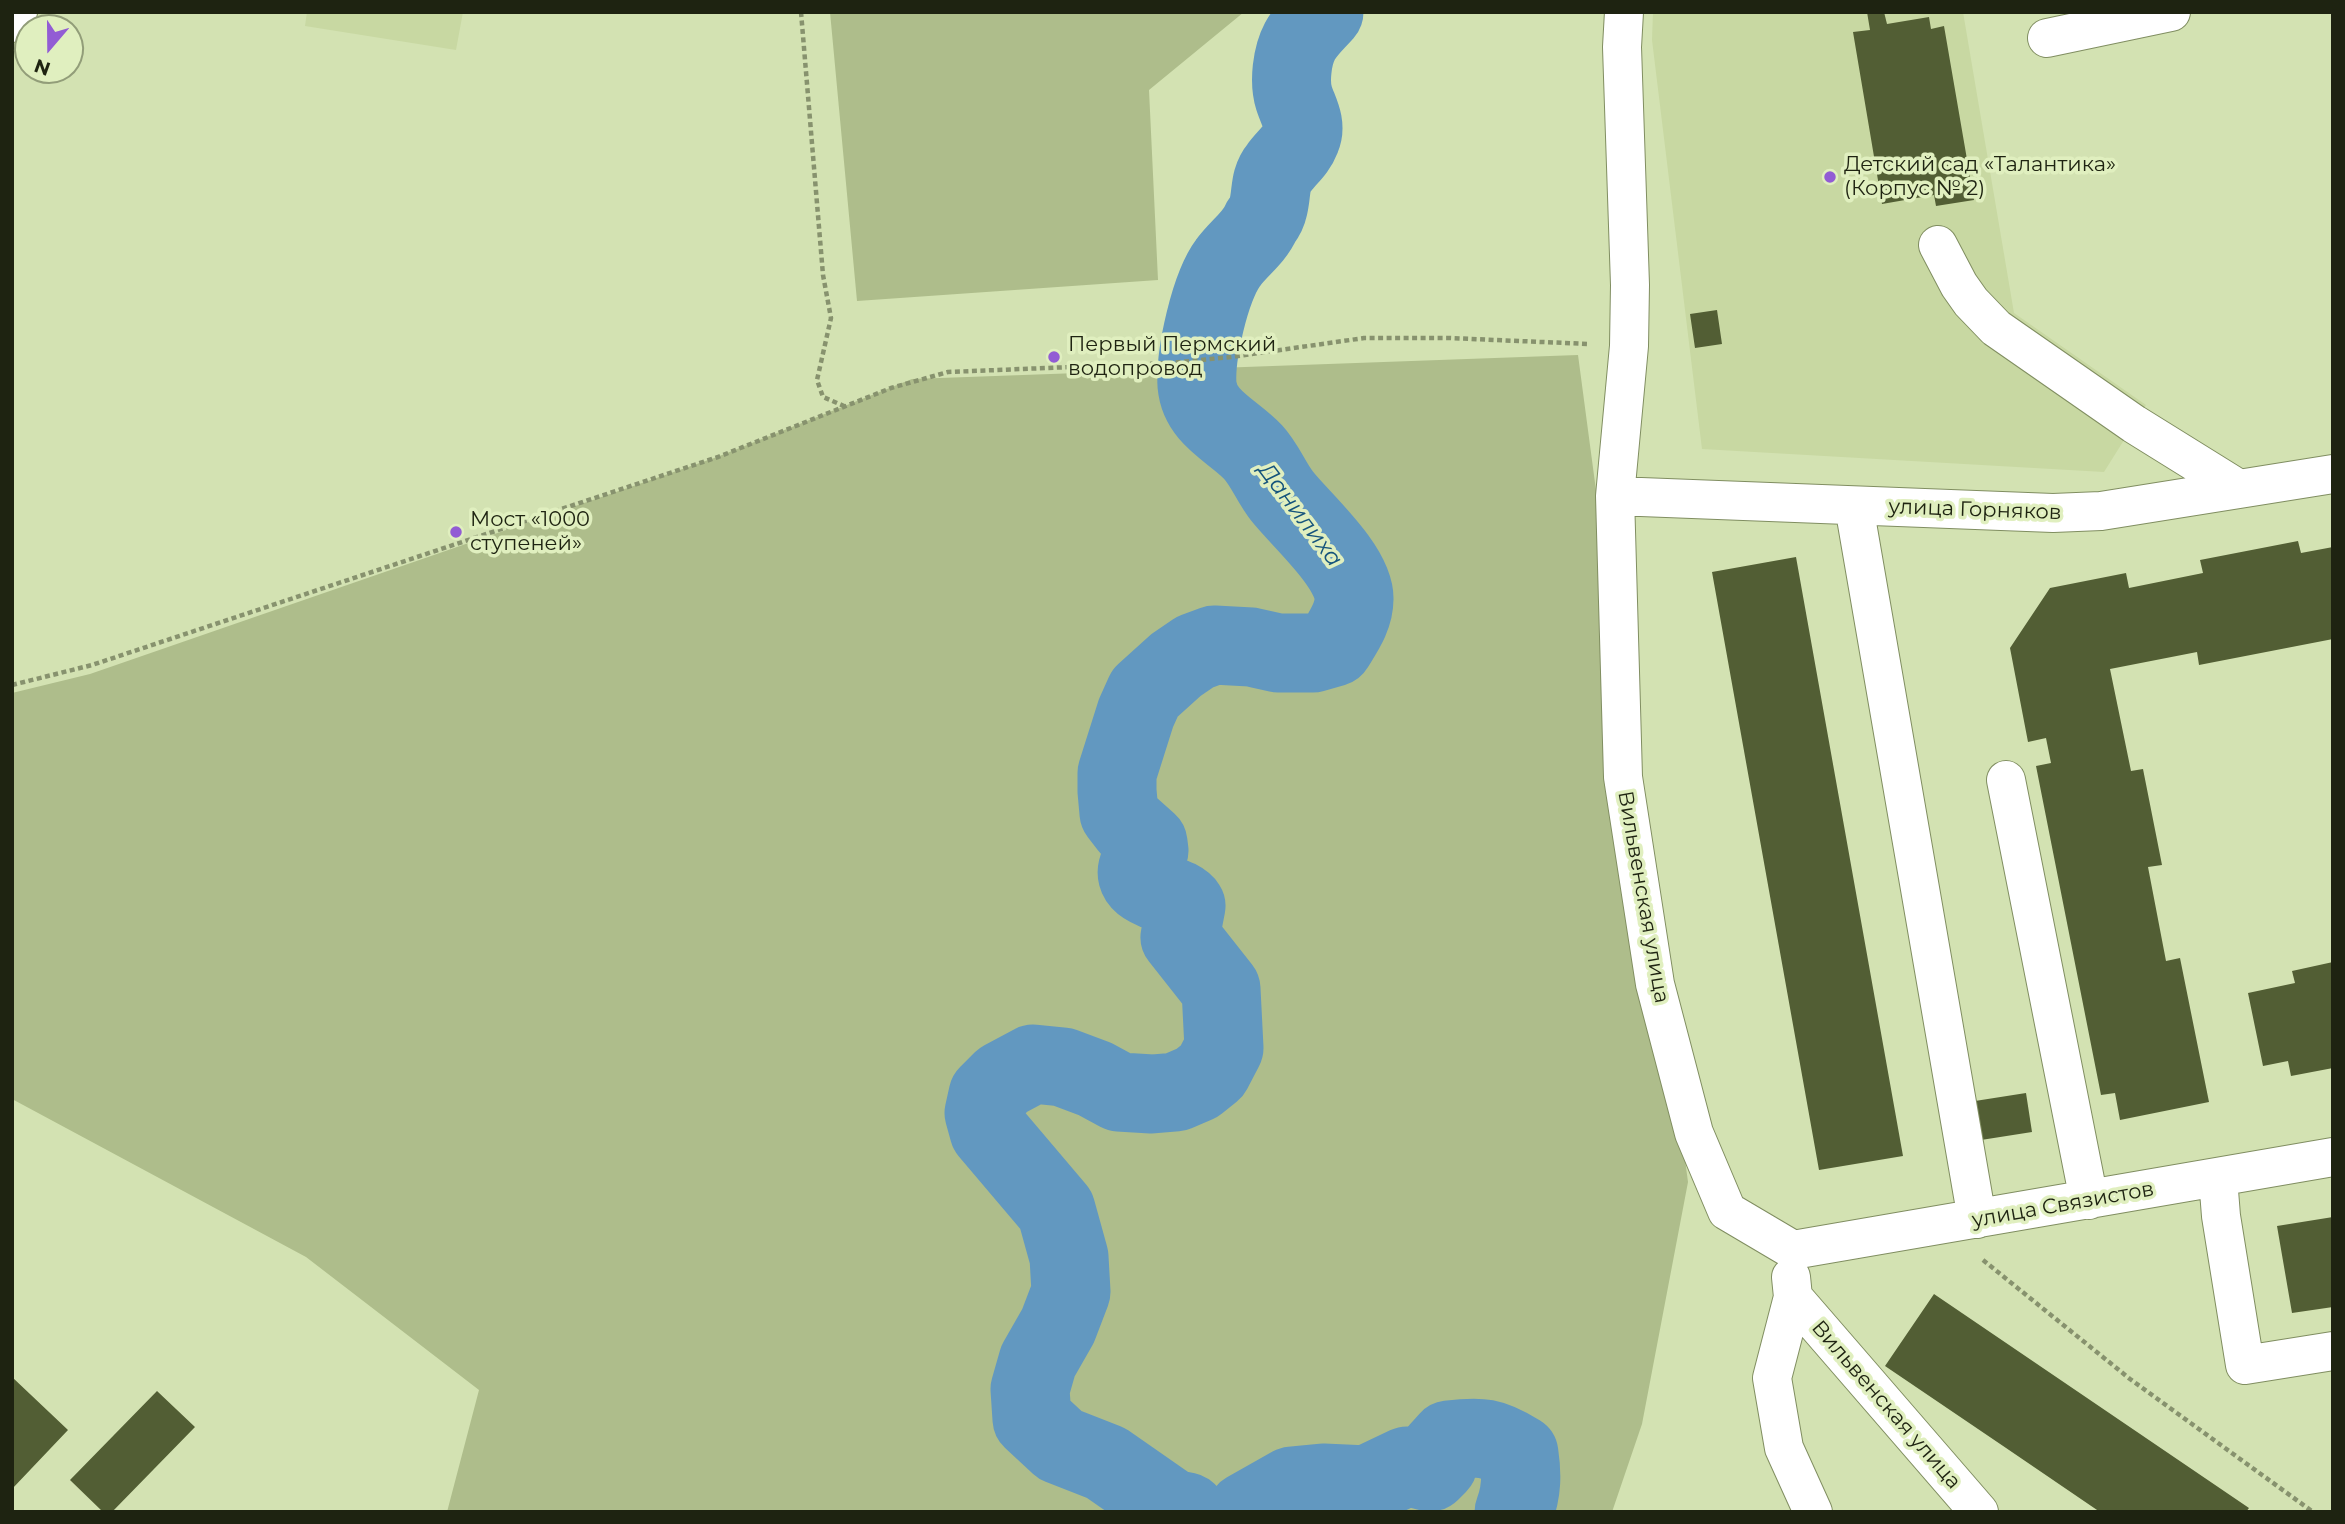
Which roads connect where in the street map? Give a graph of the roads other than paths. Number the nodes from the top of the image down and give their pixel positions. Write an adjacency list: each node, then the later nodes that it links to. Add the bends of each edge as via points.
1 (18, 12): 3 (street)
2 (2171, 12): 5 (street)
3 (12, 23)
4 (1623, 29): 9 (street, Вильвенская улица, via 1629,346)
5 (2047, 38)
6 (1938, 245): 8 (street, via 1965,294 1996,328 2134,424)
7 (2333, 474): 8 (street, улица Горняков)
8 (2237, 488): 10 (street, улица Горняков, via 2101,511)
9 (1615, 496): 10 (street, улица Горняков); 16 (street, Вильвенская улица, via 1623,777 1655,984 1694,1133 1727,1211)
10 (1854, 506): 15 (street)
11 (2006, 780): 14 (street)
12 (2333, 1157): 13 (street, улица Связистов)
13 (2218, 1178): 14 (street, улица Связистов); 18 (street, via 2245,1365)
14 (2089, 1200): 15 (street, улица Связистов)
15 (1977, 1219): 16 (street, улица Связистов)
16 (1793, 1250): 17 (street)
17 (1793, 1297): 19 (street, via 1772,1378 1784,1448); 20 (street, Вильвенская улица)
18 (2333, 1351)
19 (1813, 1512)
20 (1979, 1512)

